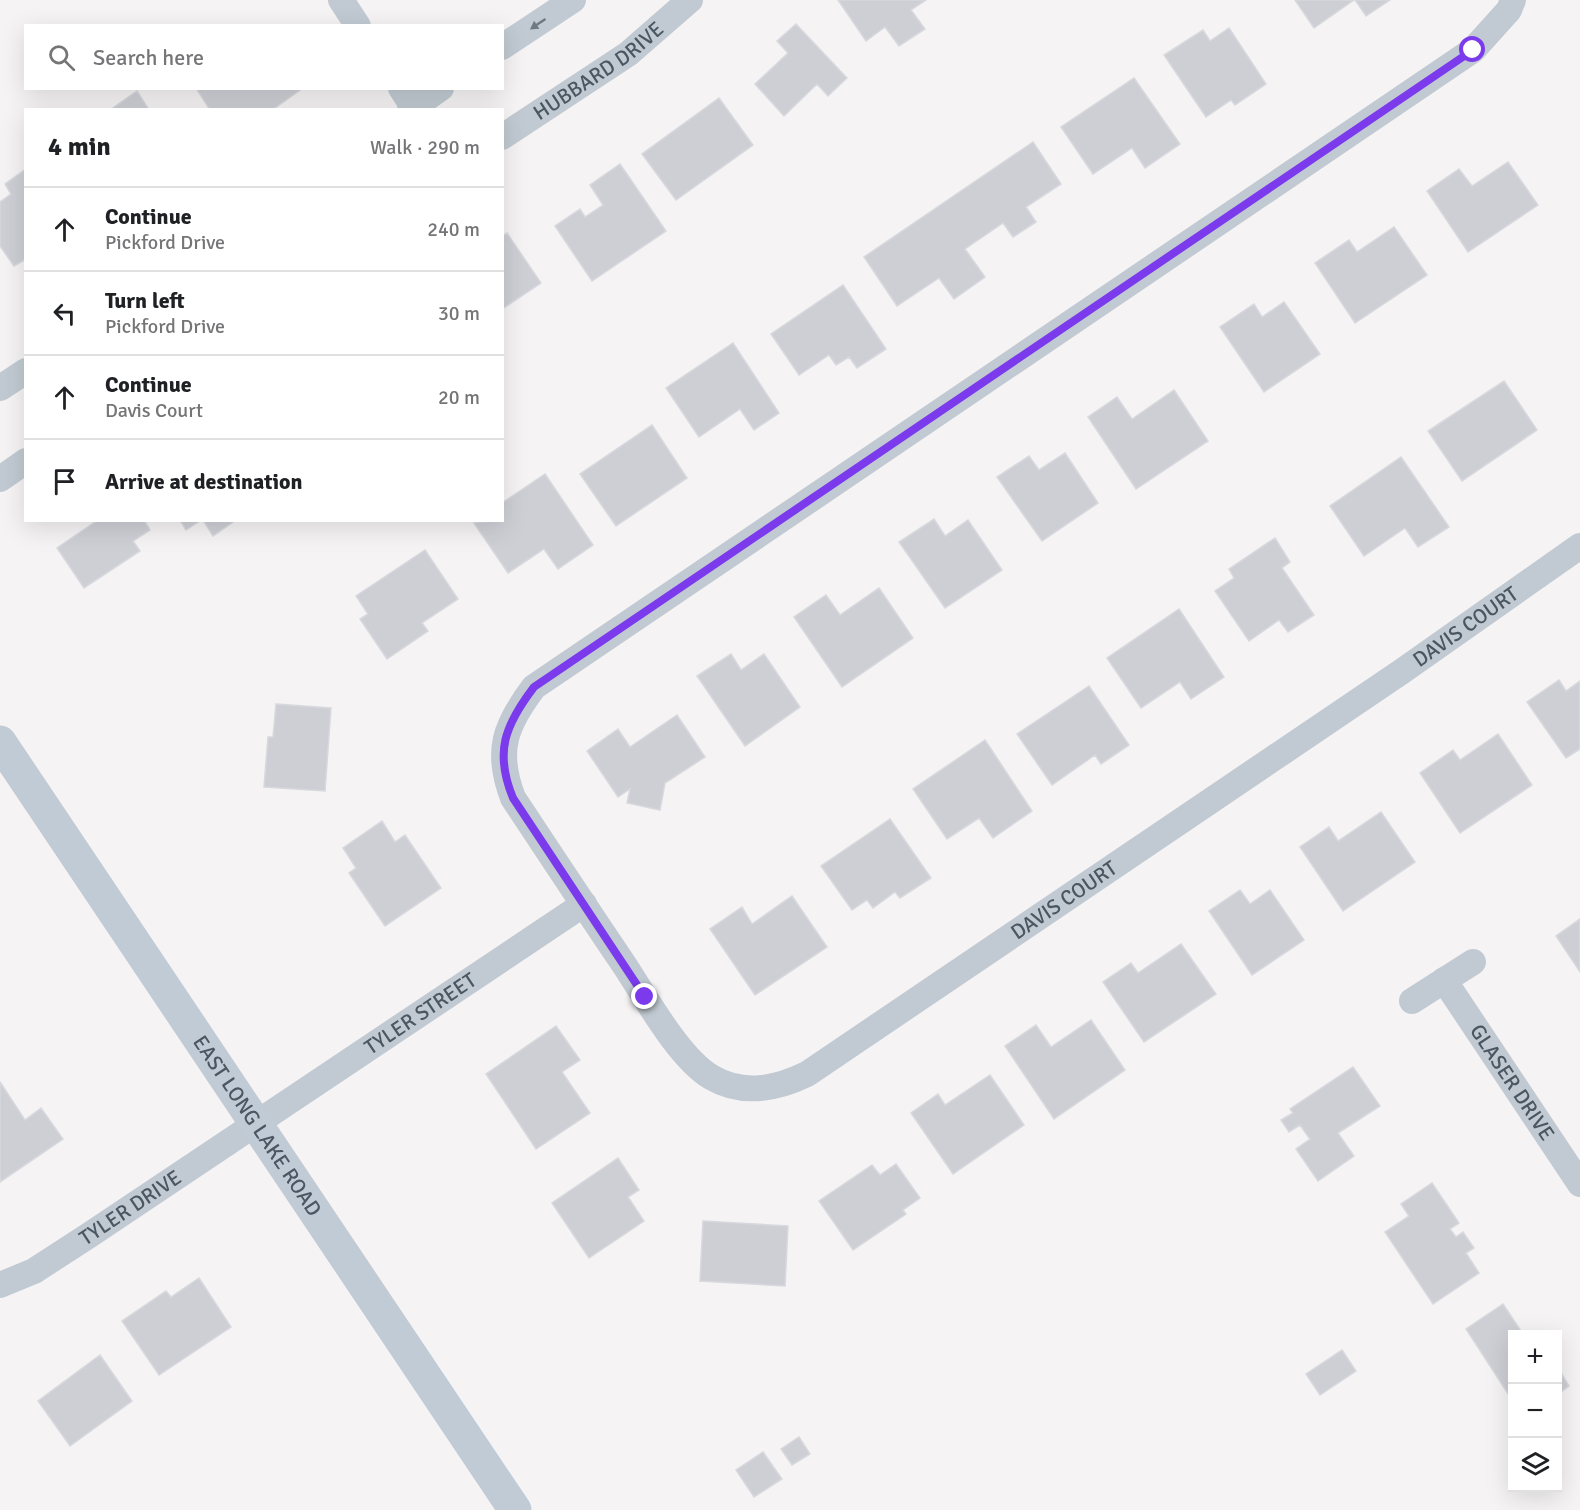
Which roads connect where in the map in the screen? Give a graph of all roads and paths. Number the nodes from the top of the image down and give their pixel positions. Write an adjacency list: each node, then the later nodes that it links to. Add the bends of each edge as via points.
1 (341, 0): 5 (street)
2 (573, 0): 6 (street, one-way to 6)
3 (690, 0): 9 (street, HUBBARD DRIVE, via 628,54)
4 (1511, 5): 16 (street, DAVIS COURT, via 1473,50 534,687 507,732 504,775 513,798)
5 (357, 24)
6 (504, 46)
7 (437, 90): 8 (street)
8 (410, 104)
9 (504, 136)
10 (24, 372): 11 (street)
11 (0, 388)
12 (24, 462): 13 (street)
13 (0, 479)
14 (1580, 546): 16 (street, DAVIS COURT, via 1262,766 817,1068 789,1083 750,1090 730,1086 691,1061)
15 (0, 742): 20 (main road, EAST LONG LAKE ROAD)
16 (584, 904): 20 (street, TYLER STREET)
17 (1473, 962): 18 (street)
18 (1444, 980): 19 (street); 21 (street, GLASER DRIVE)
19 (1412, 1001)
20 (256, 1124): 22 (street, TYLER DRIVE, via 34,1271); 23 (main road, EAST LONG LAKE ROAD)
21 (1580, 1184)
22 (0, 1285)
23 (515, 1510)

